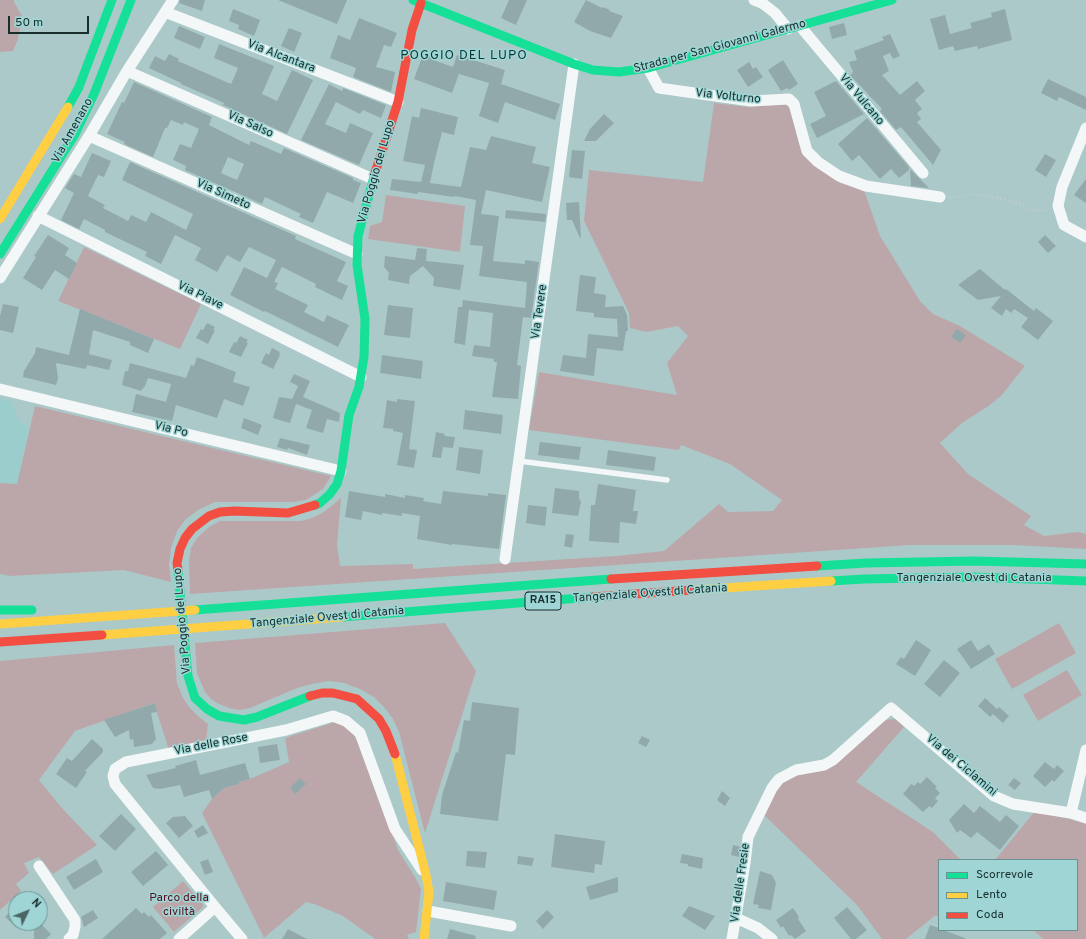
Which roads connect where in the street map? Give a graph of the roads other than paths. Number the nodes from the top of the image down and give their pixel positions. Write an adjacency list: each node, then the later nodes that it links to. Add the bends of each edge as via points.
1 (112, 0): 20 (main road, Via Amenano, via 79,87)
2 (131, 0): 22 (main road, Via Amenano, via 94,94 75,134)
3 (173, 0): 7 (street)
4 (754, 0): 9 (street, via 775,13)
5 (892, 0): 8 (main road, Strada per San Giovanni Galermo)
6 (419, 1): 10 (main road, Strada per San Giovanni Galermo); 13 (main road, Via Poggio del Lupo)
7 (165, 12): 12 (street); 13 (street, Via Alcantara)
8 (800, 26): 9 (main road, Strada per San Giovanni Galermo); 16 (street, Via Vulcano)
9 (788, 29): 11 (main road, Strada per San Giovanni Galermo)
10 (574, 64): 11 (main road, Strada per San Giovanni Galermo, via 593,70 619,72); 27 (street, Via Tevere)
11 (648, 68): 18 (street, Via Volturno, via 659,88 751,101 789,100 794,104 807,151 839,176 866,186)
12 (127, 71): 15 (street); 17 (street, Via Salso)
13 (398, 102): 17 (main road, Via Poggio del Lupo)
14 (1086, 128): 21 (street, via 1062,187 1058,206 1064,226)
15 (89, 136): 19 (street); 23 (street, Via Simeto)
16 (923, 173)
17 (373, 179): 23 (main road, Via Poggio del Lupo, via 358,236)
18 (940, 197)
19 (38, 216): 24 (street); 25 (street, Via Piave)
20 (0, 219)
21 (1086, 237)
22 (0, 254)
23 (357, 254): 25 (main road, Via Poggio del Lupo, via 365,319)
24 (0, 278)
25 (361, 377): 28 (main road, Via Poggio del Lupo, via 350,415)
26 (0, 389): 28 (street, Via Po)
27 (519, 461): 29 (lane); 30 (street, Via Tevere)
28 (341, 471): 45 (main road, Via Poggio del Lupo, via 337,484 330,494 309,508 288,512 220,512 209,516 185,538 177,563 188,676 196,698 207,709 218,716 232,719 257,717 322,693 357,699 379,719 386,731 395,755)
29 (666, 480)
30 (505, 559)
31 (1086, 564): 33 (main road, Tangenziale Ovest di Catania / RA15, via 974,561 866,563 544,583)
32 (1086, 581): 38 (main road, Tangenziale Ovest di Catania / RA15, via 973,577 864,579 548,600)
33 (238, 607): 34 (main road); 37 (main road, Tangenziale Ovest di Catania / RA15)
34 (79, 609)
35 (0, 610): 36 (main road)
36 (40, 610)
37 (0, 624)
38 (164, 631): 39 (main road, Tangenziale Ovest di Catania / RA15); 40 (main road)
39 (0, 642)
40 (0, 651)
41 (891, 708): 43 (street, Via dei Ciclamini, via 994,796 1013,804); 51 (street, Via delle Fresie, via 833,760 824,765 796,770 779,779 772,788 748,837)
42 (1086, 750): 43 (street)
43 (1071, 813): 44 (street, Via dei Ciclamini)
44 (1086, 818)
45 (413, 826): 46 (street, via 408,834); 48 (main road, Via Poggio del Lupo)
46 (398, 834): 48 (street, Via delle Rose); 49 (street, Via delle Rose, via 360,733 346,721 333,716 286,730 126,762 116,769 113,776 115,784)
47 (39, 866): 53 (street, via 75,920 73,935)
48 (426, 875): 50 (main road, Via Poggio del Lupo)
49 (215, 907): 54 (street); 55 (street, Via delle Rose)
50 (428, 911): 52 (street); 56 (main road, Via Poggio del Lupo)
51 (736, 918): 57 (street, Via delle Fresie); 58 (street, via 758,928)
52 (511, 926)
53 (69, 939)
54 (180, 939)
55 (242, 939)
56 (424, 939)
57 (732, 939)
58 (772, 939)

